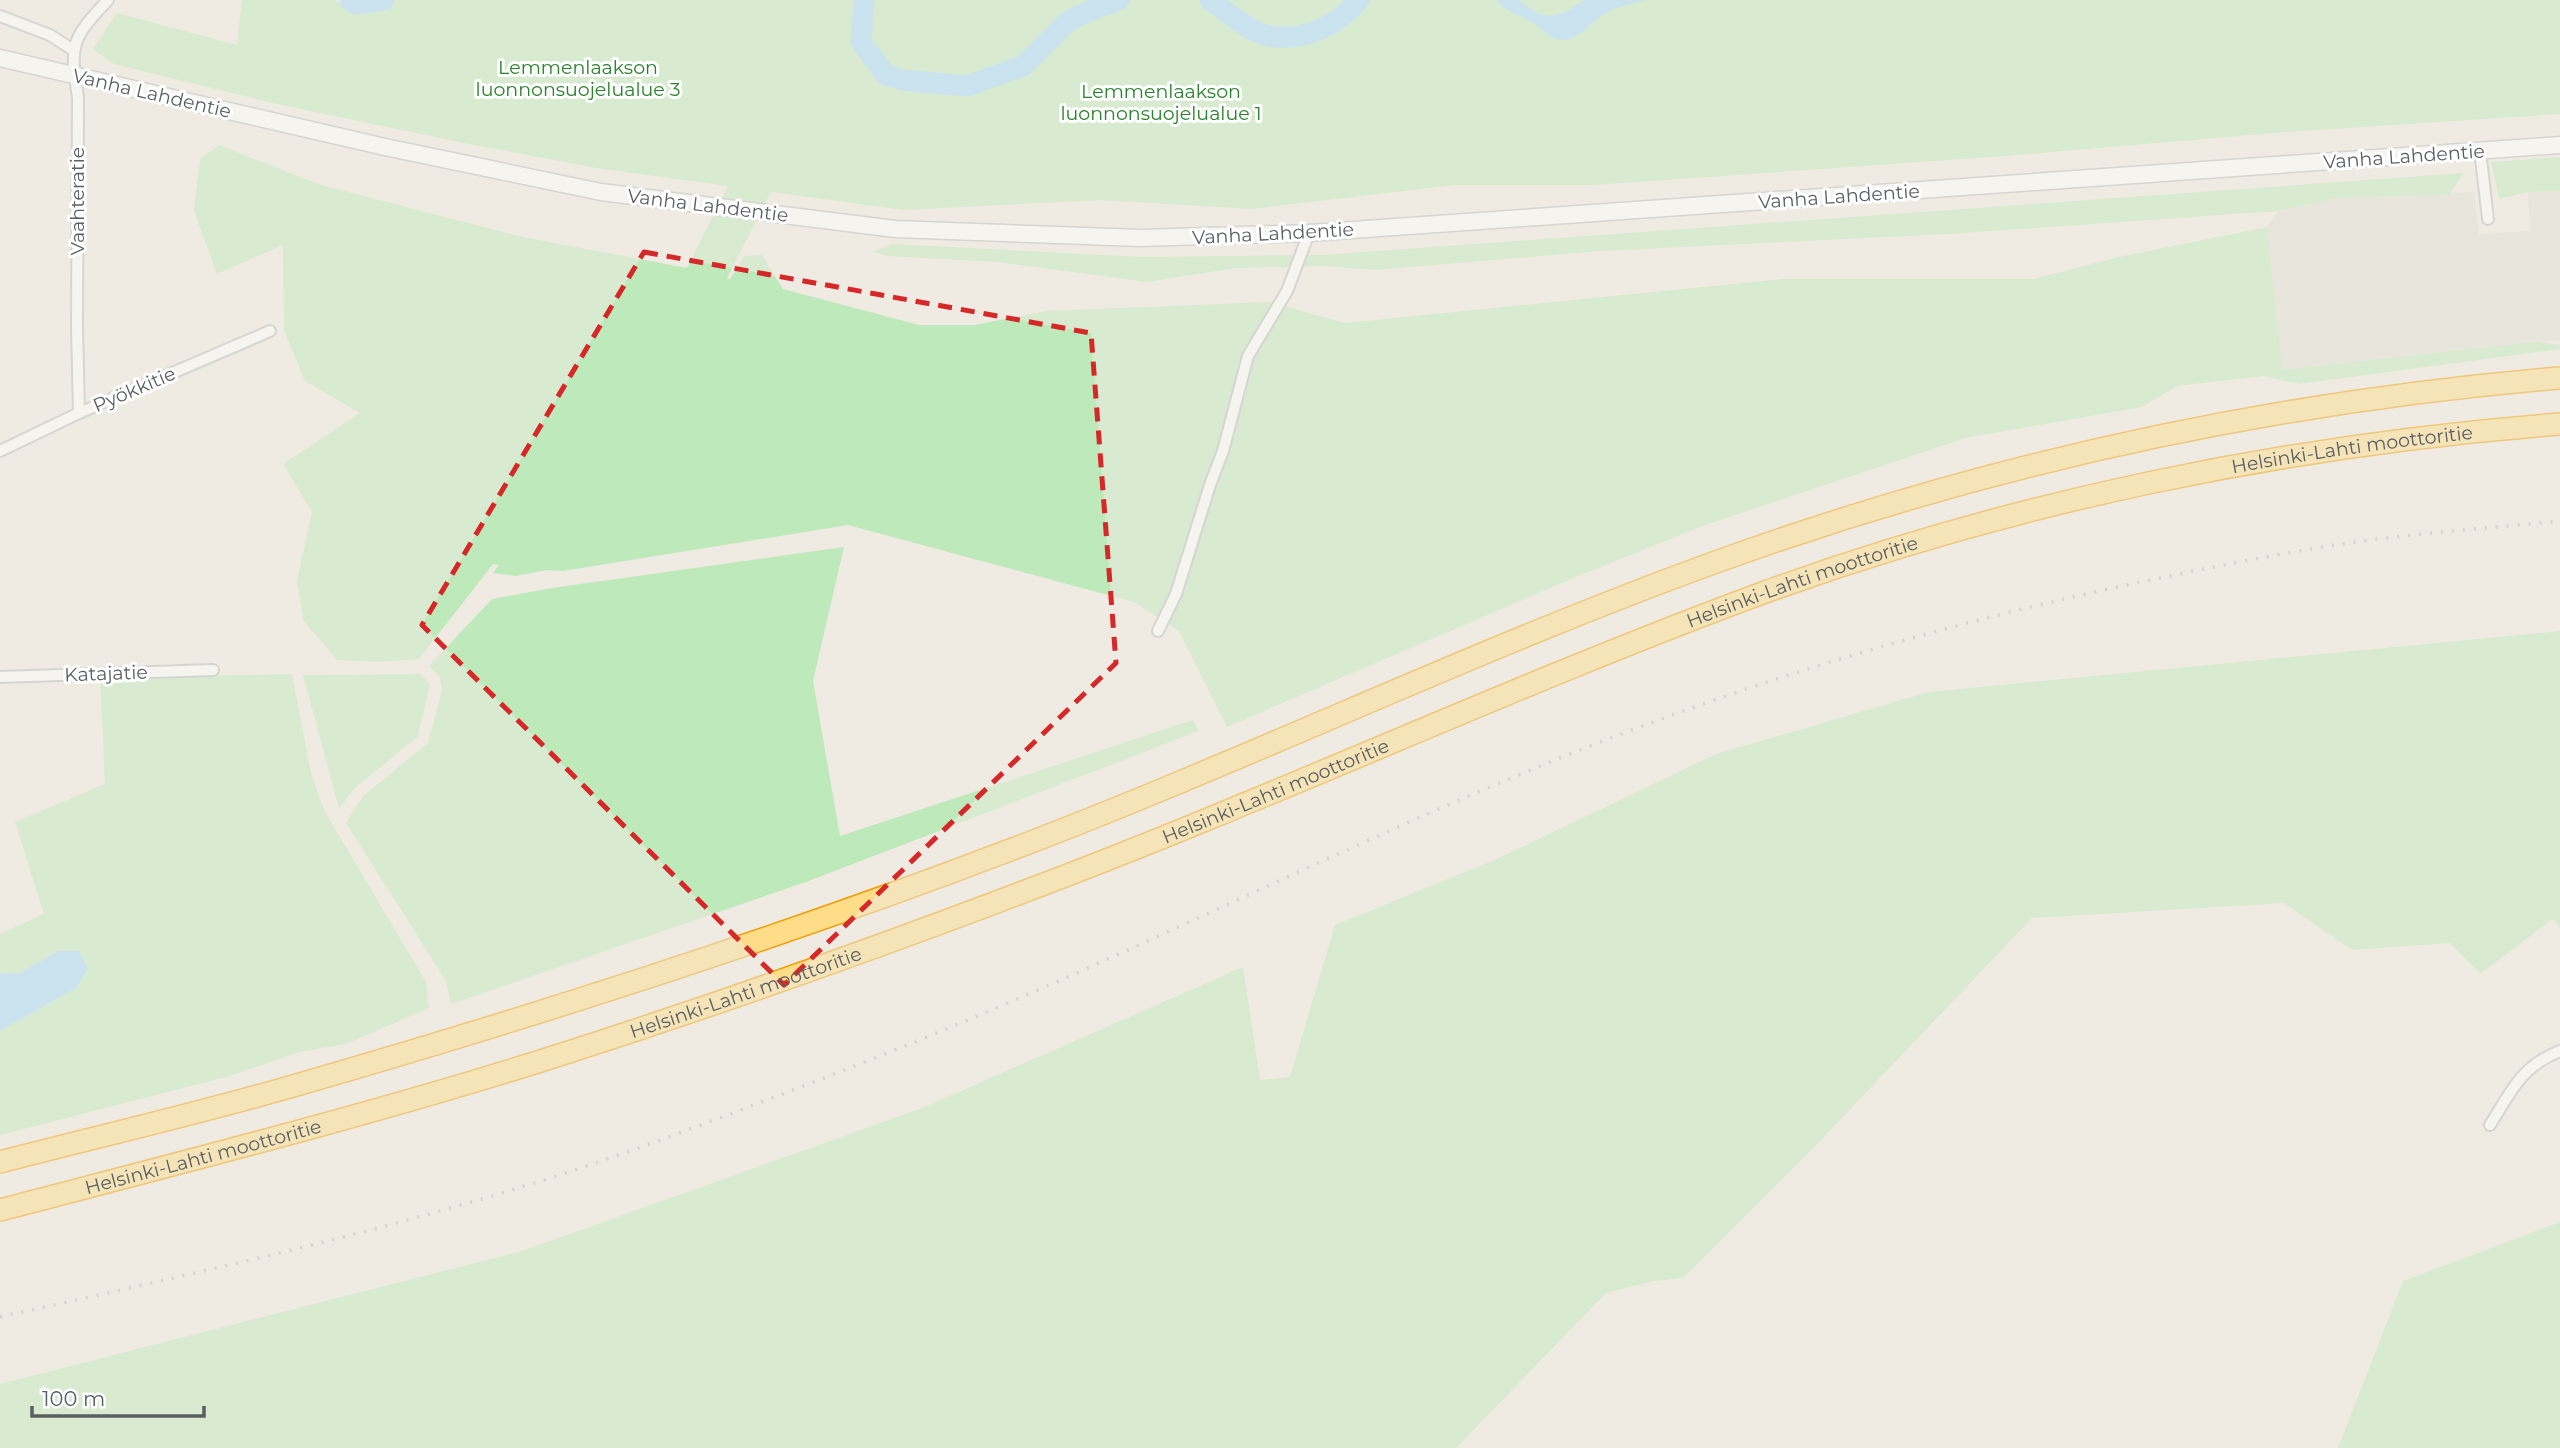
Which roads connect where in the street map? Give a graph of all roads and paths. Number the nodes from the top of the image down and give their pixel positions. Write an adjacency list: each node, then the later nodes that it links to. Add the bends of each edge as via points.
1 (107, 0): 3 (street, via 84,26)
2 (0, 16): 3 (street, via 50,35)
3 (73, 50): 5 (street, Vaahteratie)
4 (0, 58): 5 (main road, Vanha Lahdentie)
5 (74, 75): 9 (main road, Vanha Lahdentie, via 385,147 615,193 895,229 1140,239); 12 (street, Vaahteratie, via 78,98)
6 (2560, 145): 7 (main road, Vanha Lahdentie)
7 (2480, 150): 8 (street); 9 (main road, Vanha Lahdentie)
8 (2488, 219)
9 (1309, 233): 15 (street, via 1287,291 1248,356 1223,451 1176,594)
10 (270, 331): 12 (street, Pyökkitie)
11 (2560, 378): 20 (highway, via 2311,409 2182,432 1894,504 1744,552 1610,602 1017,848 762,939 296,1086)
12 (79, 413): 14 (street, Pyökkitie)
13 (2560, 424): 21 (highway, Helsinki-Lahti moottoritie, via 2333,450 2191,475 1908,545 1615,650 1268,796 776,982 544,1060 307,1129)
14 (0, 451)
15 (1158, 631)
16 (213, 670): 17 (street, Katajatie)
17 (0, 677)
18 (2560, 1051): 19 (street, via 2520,1076)
19 (2490, 1125)
20 (0, 1163)
21 (0, 1210)

